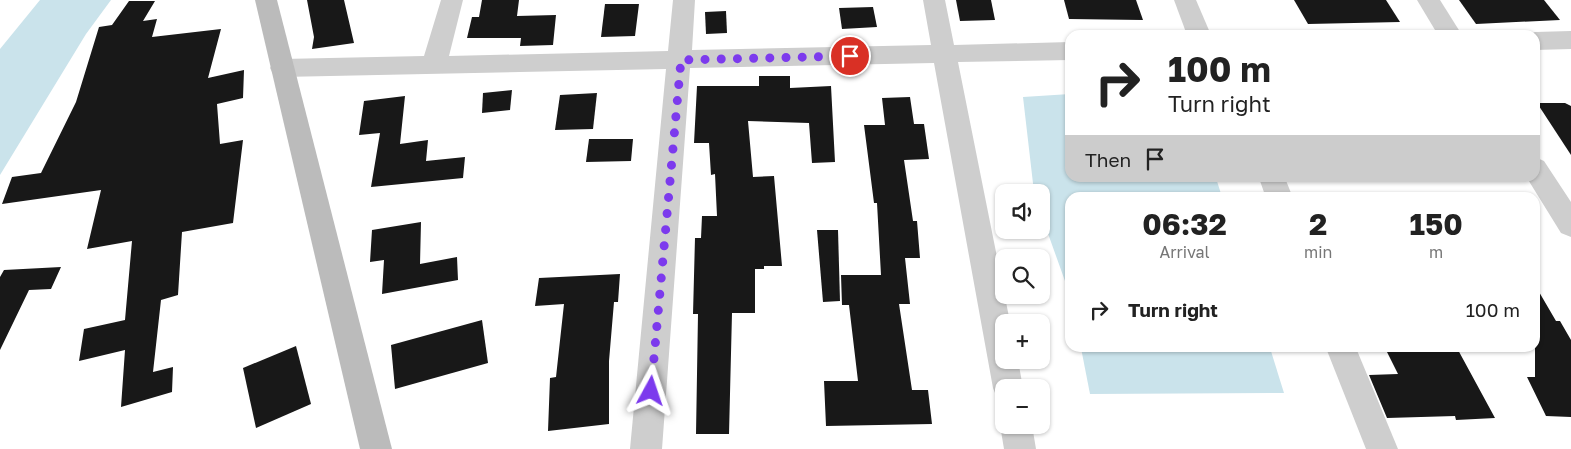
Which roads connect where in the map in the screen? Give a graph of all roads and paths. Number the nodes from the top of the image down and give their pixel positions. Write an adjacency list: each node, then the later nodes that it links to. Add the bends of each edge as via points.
1 (266, 0): 15 (street)
2 (452, 0): 14 (street)
3 (684, 0): 13 (street)
4 (934, 0): 12 (street)
5 (1185, 0): 7 (street)
6 (1428, 0): 8 (street)
7 (1197, 30)
8 (1447, 30)
9 (1571, 40): 10 (street)
10 (1540, 41)
11 (1065, 51): 12 (street)
12 (944, 54): 13 (street); 19 (street)
13 (681, 60): 14 (street); 22 (street)
14 (434, 65): 15 (street)
15 (282, 68): 21 (street)
16 (1540, 176): 17 (street)
17 (1571, 225)
18 (1343, 352): 24 (street)
19 (1006, 379)
20 (1018, 434): 23 (street)
21 (376, 449)
22 (646, 449)
23 (1020, 449)
24 (1382, 449)

